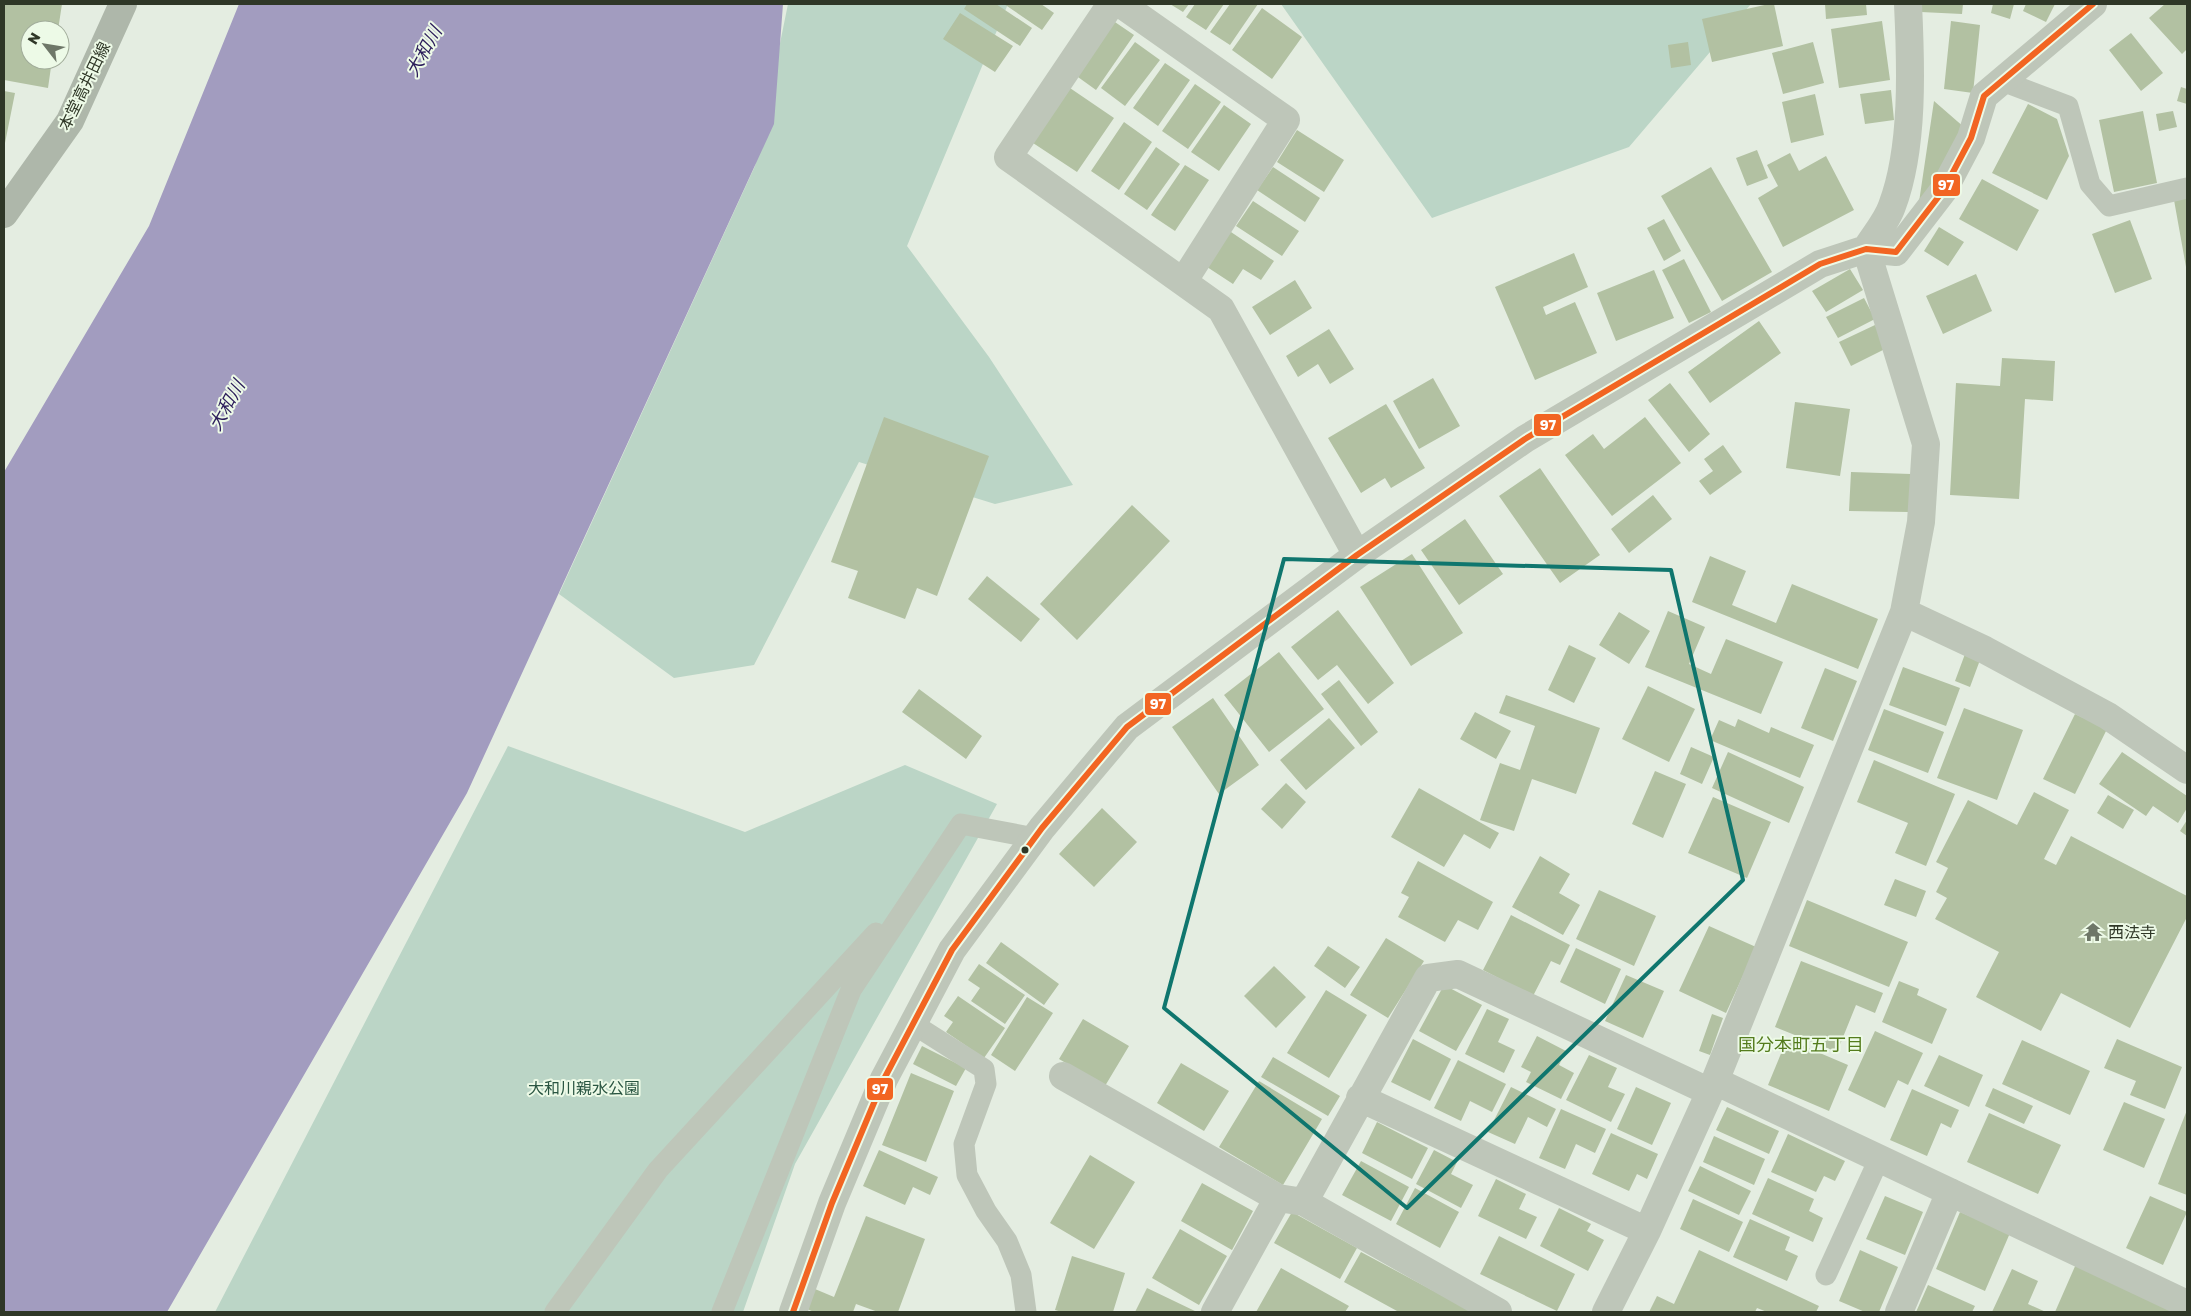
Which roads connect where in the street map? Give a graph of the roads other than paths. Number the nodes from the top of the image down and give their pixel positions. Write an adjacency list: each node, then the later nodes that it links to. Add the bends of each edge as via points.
1 (123, 4): 8 (main road, 本堂高井田線, via 70,121)
2 (1111, 4): 10 (street, via 1008,157)
3 (1121, 4): 10 (street, via 1286,120)
4 (1908, 4): 9 (street, via 1907,152 1892,208)
5 (2093, 4): 6 (street)
6 (2002, 81): 7 (lane, via 2068,106 2090,184 2109,206); 9 (street, via 1984,96 1971,138 1943,191 1896,252)
7 (2187, 188)
8 (4, 214)
9 (1866, 249): 11 (street, via 1820,264 1526,439); 12 (street, via 1926,444 1921,522)
10 (1183, 282): 11 (street, via 1222,309)
11 (1357, 555): 14 (street, via 1127,727)
12 (1904, 612): 13 (street, via 1985,650 2108,716); 18 (street)
13 (2187, 770)
14 (1034, 838): 15 (lane, via 961,824); 16 (street, via 952,950)
15 (920, 885): 26 (lane, via 658,1170); 27 (lane, via 851,990)
16 (913, 1024): 28 (street, via 884,1080 832,1203); 29 (lane, via 984,1069 986,1084 964,1144 967,1175 1021,1275)
17 (1063, 1076): 22 (street)
18 (1713, 1086): 19 (street, via 1458,974 1428,978); 20 (street); 23 (street)
19 (1360, 1098): 22 (street); 23 (street)
20 (1879, 1159): 21 (street); 24 (lane)
21 (1950, 1192): 25 (street); 33 (street)
22 (1291, 1200): 30 (street); 31 (street)
23 (1647, 1230): 32 (street)
24 (1826, 1274)
25 (2187, 1304)
26 (555, 1312)
27 (722, 1312)
28 (793, 1312)
29 (1026, 1312)
30 (1215, 1312)
31 (1498, 1312)
32 (1606, 1312)
33 (1899, 1312)

